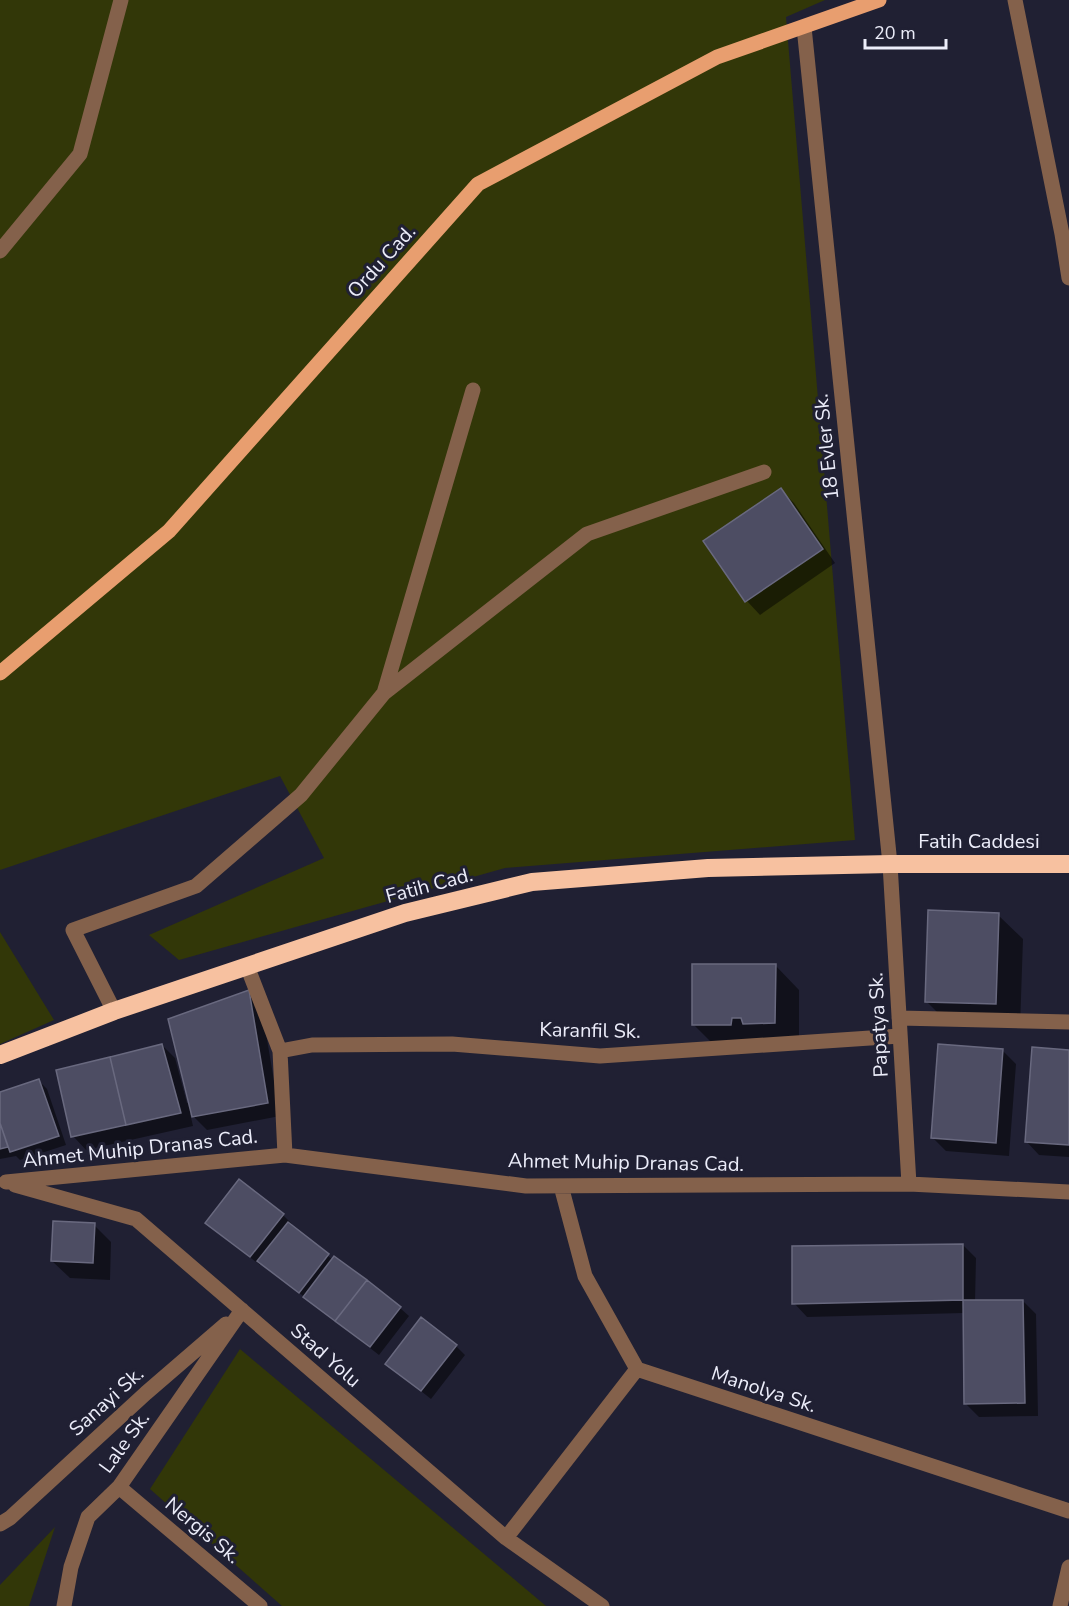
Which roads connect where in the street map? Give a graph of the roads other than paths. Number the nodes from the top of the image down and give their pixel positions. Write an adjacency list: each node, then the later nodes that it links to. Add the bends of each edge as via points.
1 (121, 0): 6 (street, via 80,154)
2 (879, 0): 4 (main road, Ordu Cad.)
3 (1015, 0): 5 (street)
4 (804, 27): 10 (main road, Ordu Cad., via 717,57 478,184 169,531); 12 (street, 18 Evler Sk.)
5 (1066, 234): 7 (street)
6 (0, 251)
7 (1069, 278)
8 (473, 390): 11 (street)
9 (764, 472): 11 (street, via 587,534)
10 (0, 673)
11 (384, 693): 15 (street, via 301,795 196,886 73,930)
12 (890, 864): 13 (highway, Fatih Caddesi); 14 (highway, Fatih Cad., via 708,868 532,882 405,913); 16 (street, Papatya Sk.)
13 (1069, 864)
14 (247, 966): 15 (highway, Fatih Cad.); 19 (street)
15 (114, 1011): 20 (highway, Fatih Cad.)
16 (899, 1018): 17 (street); 18 (street, Papatya Sk.)
17 (1069, 1022)
18 (900, 1036): 19 (street, Karanfil Sk., via 600,1056 452,1044 312,1045); 23 (street, Papatya Sk.)
19 (280, 1051): 21 (street)
20 (0, 1055)
21 (285, 1155): 22 (street, Ahmet Muhip Dranas Cad.); 24 (street, Ahmet Muhip Dranas Cad., via 526,1186)
22 (3, 1182): 26 (street, Stad Yolu, via 136,1219)
23 (909, 1184): 24 (street, Ahmet Muhip Dranas Cad.); 25 (street, Ahmet Muhip Dranas Cad.)
24 (561, 1186): 27 (street, via 585,1276)
25 (1069, 1192)
26 (242, 1310): 28 (street, Lale Sk.); 30 (street, Sanayi Sk.); 31 (street, Stad Yolu)
27 (637, 1369): 29 (street, Manolya Sk.); 31 (street)
28 (119, 1487): 33 (street, Lale Sk., via 88,1517 71,1567); 34 (street, Nergis Sk.)
29 (1069, 1511)
30 (3, 1523)
31 (506, 1538): 35 (street, Stad Yolu)
32 (1069, 1567): 36 (street)
33 (64, 1606)
34 (260, 1606)
35 (602, 1606)
36 (1060, 1606)

